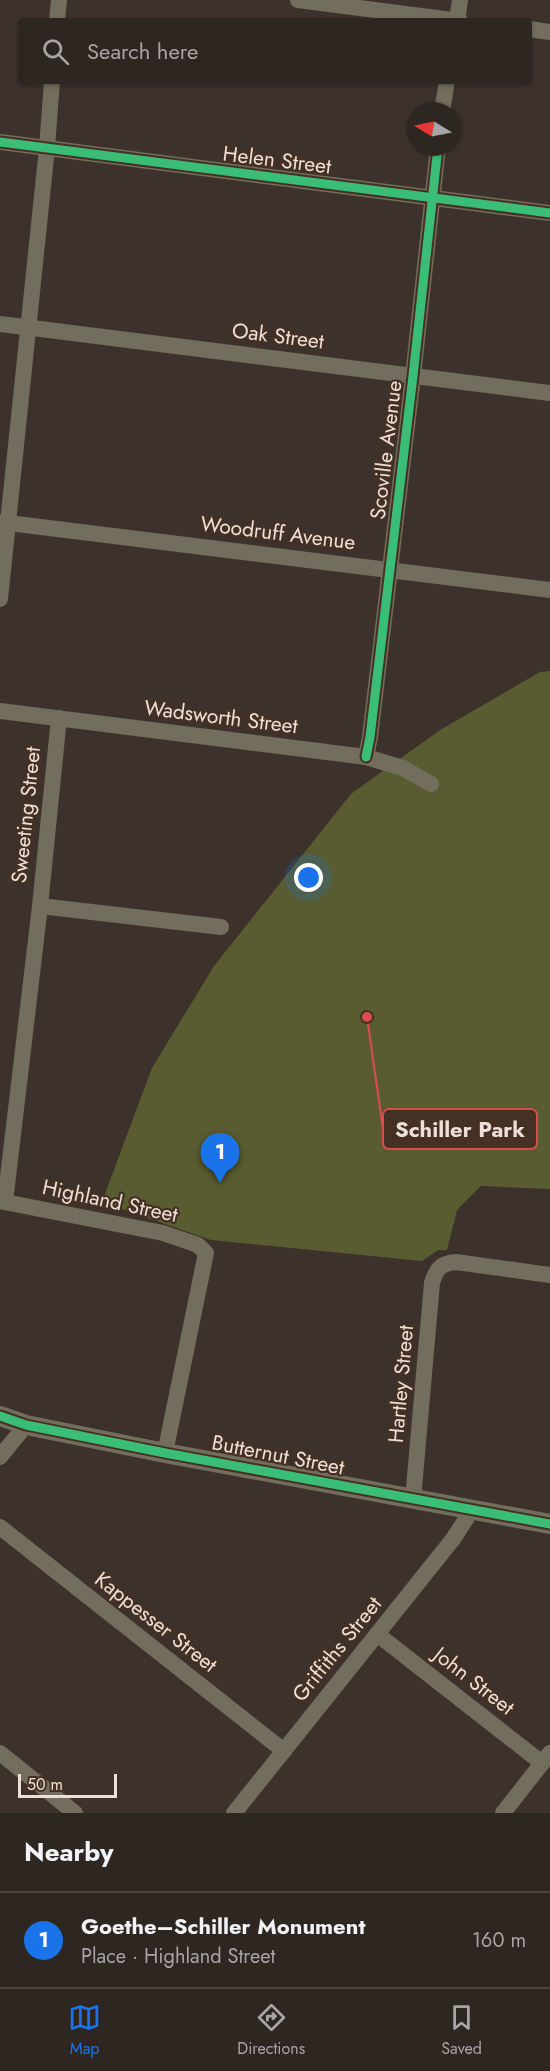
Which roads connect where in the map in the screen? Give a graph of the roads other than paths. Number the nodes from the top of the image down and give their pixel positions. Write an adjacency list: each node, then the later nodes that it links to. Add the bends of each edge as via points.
1 (59, 0): 4 (street)
2 (298, 0): 5 (street)
3 (460, 0): 6 (street)
4 (57, 18)
5 (435, 18)
6 (458, 18)
7 (532, 29): 8 (street)
8 (550, 32)
9 (52, 84): 13 (street)
10 (446, 84): 11 (street)
11 (444, 102)
12 (0, 142): 13 (street, Helen Street)
13 (47, 148): 15 (street, Helen Street); 18 (street)
14 (437, 156): 15 (street, Scoville Avenue)
15 (432, 198): 16 (street, Helen Street); 19 (street, Scoville Avenue)
16 (550, 213)
17 (0, 324): 18 (street, Oak Street)
18 (29, 328): 19 (street, Oak Street); 21 (street)
19 (413, 376): 20 (street, Oak Street); 22 (street, Scoville Avenue)
20 (550, 393)
21 (4, 522): 22 (street, Woodruff Avenue); 24 (street)
22 (390, 569): 23 (street, Woodruff Avenue); 27 (street, Scoville Avenue)
23 (550, 590)
24 (0, 599)
25 (0, 711): 26 (street, Wadsworth Street)
26 (59, 718): 27 (street, Wadsworth Street); 29 (street, Sweeting Street)
27 (366, 757): 28 (street, Wadsworth Street, via 404,768)
28 (431, 784)
29 (40, 906): 30 (street); 31 (street, Sweeting Street)
30 (221, 927)
31 (3, 1201): 35 (street, Highland Street, via 180,1237 206,1253)
32 (550, 1275): 37 (street, Hartley Street, via 456,1262 438,1269 432,1283)
33 (0, 1416): 34 (street, Butternut Street)
34 (26, 1425): 35 (street, Butternut Street); 36 (street)
35 (165, 1453): 37 (street, Butternut Street)
36 (0, 1457)
37 (413, 1499): 38 (street, Butternut Street)
38 (472, 1510): 39 (street, Butternut Street); 41 (street, Griffiths Street)
39 (550, 1524)
40 (0, 1527): 42 (street, Kappesser Street)
41 (378, 1634): 42 (street, Griffiths Street); 44 (street, John Street)
42 (284, 1751): 46 (street, Griffiths Street)
43 (0, 1753): 45 (street)
44 (546, 1758): 47 (street)
45 (75, 1813)
46 (234, 1813)
47 (503, 1813)

